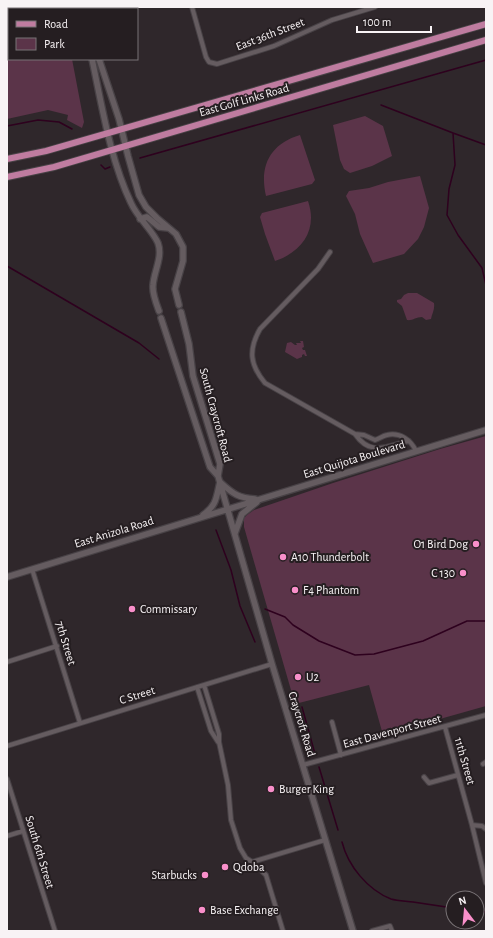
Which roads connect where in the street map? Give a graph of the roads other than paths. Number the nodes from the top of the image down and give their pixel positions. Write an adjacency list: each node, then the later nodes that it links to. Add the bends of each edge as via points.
1 (192, 7): 2 (street, East 36th Street, via 206,57 209,62 217,64 274,46 332,20)
2 (375, 7)
3 (486, 24): 7 (main road, East Golf Links Road)
4 (486, 40): 9 (main road, East Golf Links Road)
5 (92, 60): 8 (street)
6 (99, 60): 7 (street)
7 (121, 129): 8 (main road, East Golf Links Road); 9 (street)
8 (108, 133): 10 (street); 11 (main road, East Golf Links Road)
9 (126, 146): 10 (main road, East Golf Links Road); 14 (street, via 139,195 156,218)
10 (113, 150): 12 (main road, East Golf Links Road); 13 (street, via 123,185)
11 (7, 159)
12 (7, 177)
13 (140, 219): 14 (street, via 147,217 159,227); 17 (street, via 156,239 159,249 152,287)
14 (171, 229): 16 (street, via 181,241 184,252 175,289)
15 (330, 252): 21 (street, via 318,269 260,330 255,338 252,360 265,383)
16 (179, 305)
17 (159, 311)
18 (181, 312): 24 (street, South Craycroft Road, via 189,344 192,376 220,464)
19 (161, 318): 24 (street, South Craycroft Road, via 210,467)
20 (486, 430): 23 (street, East Quijota Boulevard)
21 (354, 434): 22 (street, via 375,440 393,434); 22 (street, via 360,442 374,448)
22 (408, 441): 23 (street)
23 (416, 452): 25 (street, East Quijota Boulevard)
24 (219, 478): 25 (street, via 232,493 241,498); 26 (street, Craycroft Road); 27 (street, via 214,504)
25 (259, 499): 26 (street, East Quijota Boulevard); 28 (street, via 242,514)
26 (228, 509): 27 (street, East Anizola Road); 28 (street, Craycroft Road)
27 (199, 518): 29 (street, East Anizola Road)
28 (235, 533): 33 (street, Craycroft Road)
29 (32, 569): 30 (street, East Anizola Road); 31 (street, 7th Street)
30 (7, 577)
31 (57, 646): 32 (street); 38 (street, 7th Street)
32 (7, 662)
33 (272, 664): 34 (street, C Street); 43 (street, Craycroft Road)
34 (204, 685): 35 (street, C Street); 40 (street, via 219,734)
35 (197, 687): 38 (street, C Street); 40 (street, via 211,731)
36 (486, 715): 39 (street, East Davenport Street)
37 (332, 722): 42 (street)
38 (80, 723): 41 (street, C Street)
39 (444, 727): 42 (street, East Davenport Street); 44 (street, 11th Street)
40 (219, 742): 52 (street, via 233,827 241,852)
41 (7, 746)
42 (341, 755): 43 (street, East Davenport Street)
43 (302, 765): 51 (street, Craycroft Road)
44 (458, 775): 45 (street, via 429,783); 47 (street, 11th Street)
45 (424, 777)
46 (7, 779): 49 (street, South 6th Street)
47 (472, 825): 48 (street); 53 (street, 11th Street)
48 (486, 828)
49 (22, 831): 50 (street); 54 (street, South 6th Street)
50 (7, 836)
51 (325, 840): 52 (street); 56 (street, Craycroft Road)
52 (252, 862): 55 (street, via 266,876)
53 (486, 883)
54 (55, 931)
55 (283, 931)
56 (353, 931)
57 (372, 931): 58 (street, via 390,926)
58 (392, 931)

